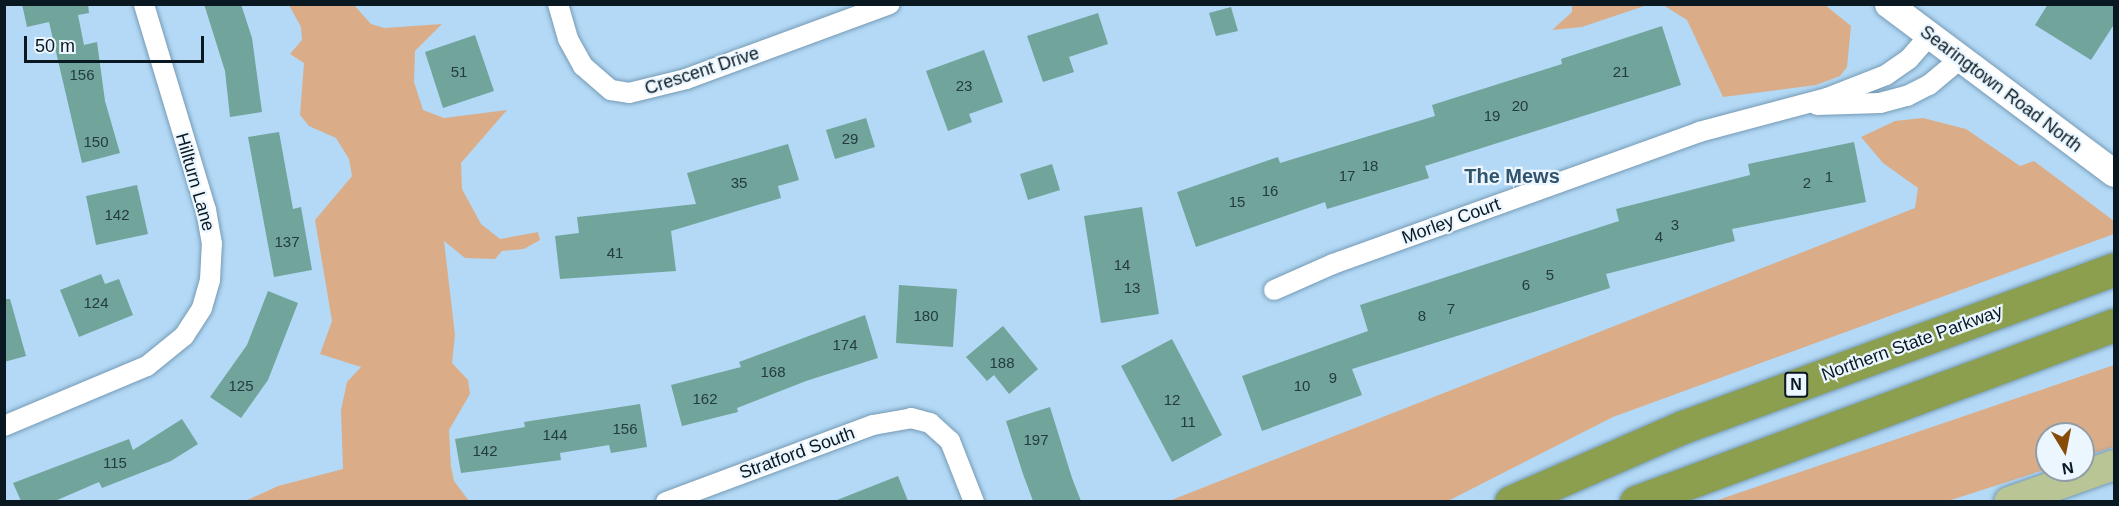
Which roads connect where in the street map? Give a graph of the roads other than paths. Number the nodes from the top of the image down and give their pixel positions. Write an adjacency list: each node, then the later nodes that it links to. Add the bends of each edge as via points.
1 (144, 4): 12 (street, Hillturn Lane, via 206,210 211,256 202,308 184,336 147,366)
2 (558, 4): 3 (street, Crescent Drive, via 568,39 583,66 611,90 629,93 686,79)
3 (890, 4)
4 (1888, 4): 5 (main road, Searingtown Road North)
5 (1929, 36): 6 (main road, Searingtown Road North); 7 (street, Morley Court, via 1909,59 1886,75)
6 (1960, 58): 7 (street, Morley Court, via 1929,85 1907,96 1840,107); 8 (main road, Searingtown Road North)
7 (1802, 104): 10 (street, Morley Court, via 1699,132 1333,264)
8 (2115, 173)
9 (2100, 274): 16 (highway, Northern State Parkway / N, via 1683,427)
10 (1274, 290)
11 (2115, 325): 17 (highway)
12 (4, 426)
13 (2115, 465): 18 (main road)
14 (666, 501): 15 (street, Stratford South, via 873,425 911,418 930,423 950,441)
15 (974, 501)
16 (1511, 501)
17 (1636, 501)
18 (2009, 501)

